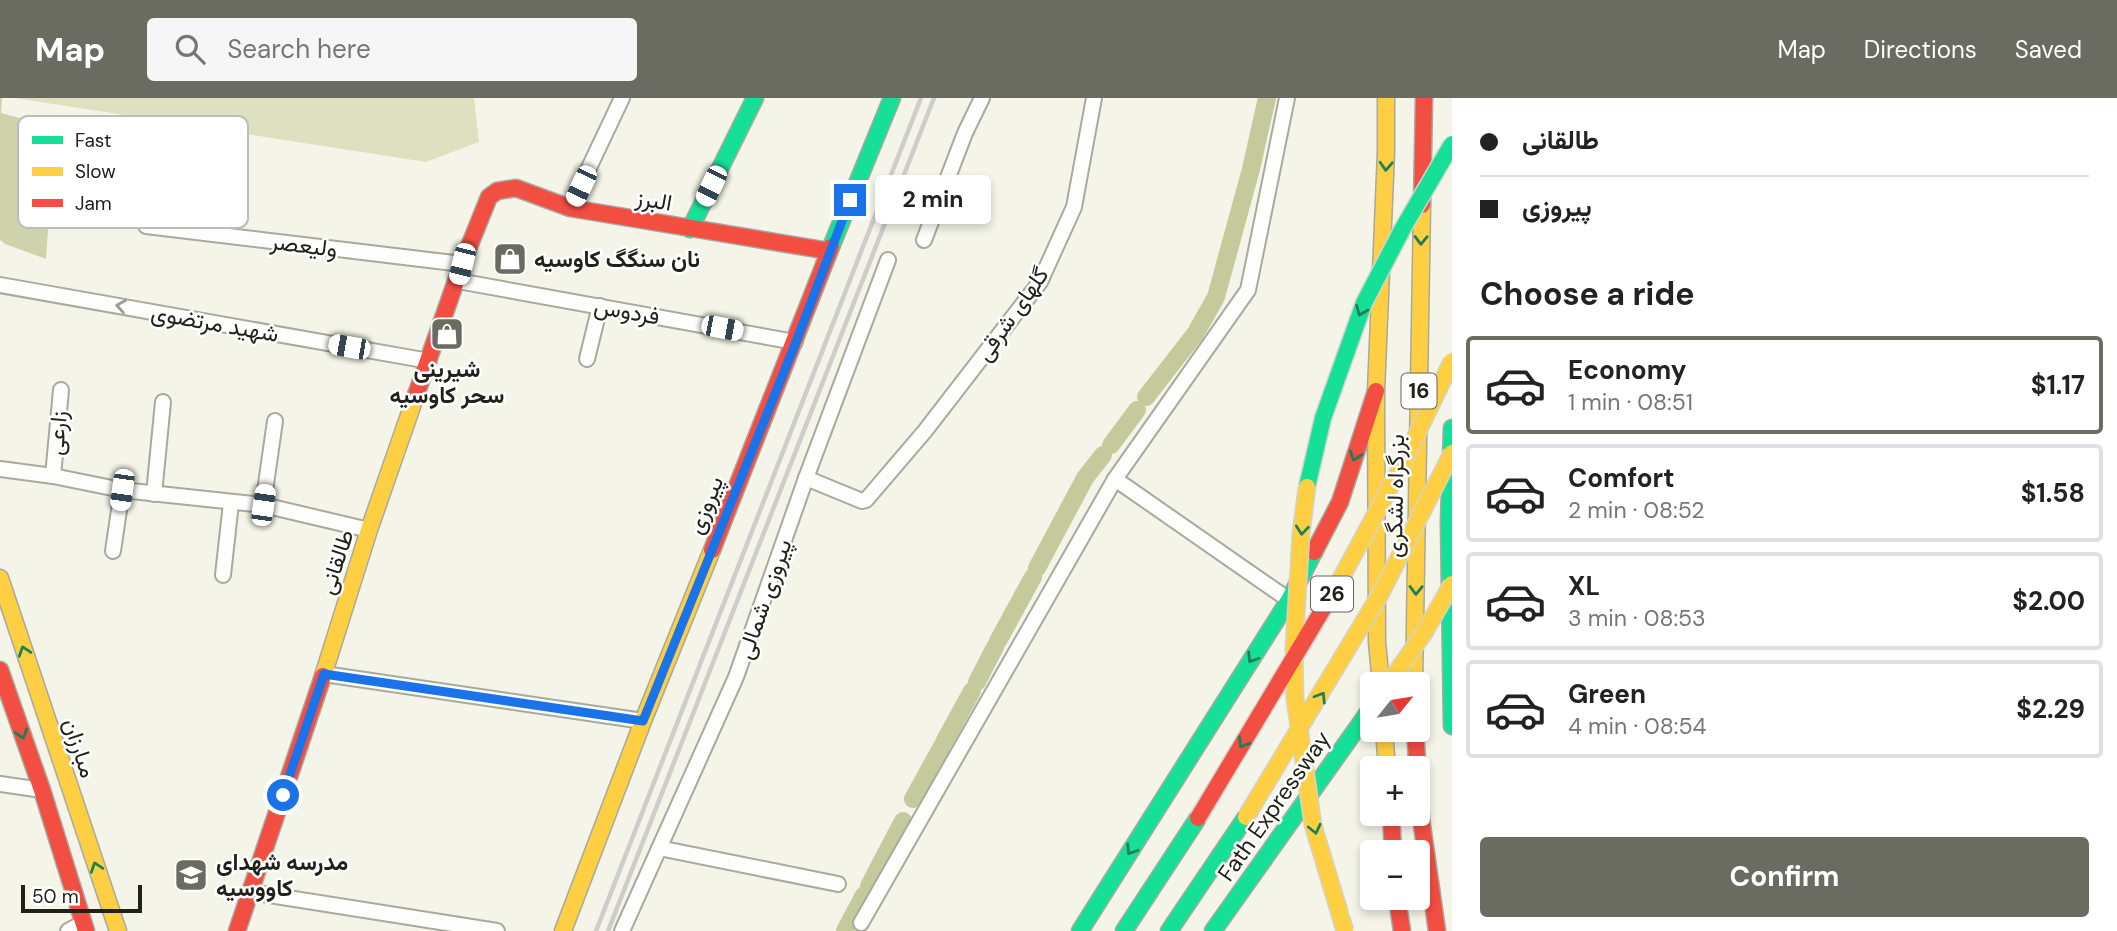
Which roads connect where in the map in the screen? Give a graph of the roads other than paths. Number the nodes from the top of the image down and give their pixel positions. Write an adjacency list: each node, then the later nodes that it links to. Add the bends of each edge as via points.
1 (622, 98): 10 (street)
2 (755, 98): 13 (main road)
3 (892, 98): 15 (main road, پیروزی)
4 (982, 98): 14 (street)
5 (1094, 98): 33 (street, گلهای شرقی, via 1074,207 1040,282 868,498 862,501)
6 (1287, 98): 34 (street, via 1248,290)
7 (1386, 98): 26 (main road, one-way to 26)
8 (1424, 98): 48 (main road, بزرگراه لشگری / 16, one-way to 48)
9 (1452, 144): 74 (main road, one-way to 74, bridge, via 1364,303 1323,418 1307,484 1294,635 1295,699 1313,825)
10 (570, 208): 11 (main road, البرز, via 516,188 497,191); 13 (main road, البرز)
11 (483, 209): 17 (main road, طالقانی)
12 (163, 228): 17 (street, ولیعصر)
13 (690, 229): 15 (main road, البرز)
14 (924, 240)
15 (829, 251): 21 (main road, پیروزی)
16 (888, 260): 33 (street, پیروزی شمالی)
17 (462, 264): 18 (main road, طالقانی)
18 (458, 281): 20 (street, فردوس); 23 (main road, طالقانی)
19 (0, 285): 23 (street, شهید مرتضوی, one-way to 19)
20 (600, 306): 21 (street, فردوس); 22 (street)
21 (796, 342): 50 (main road, پیروزی)
22 (587, 359)
23 (429, 361): 39 (main road, طالقانی)
24 (1452, 361): 71 (main road, 26, one-way to 71, bridge, via 1333,593 1198,818)
25 (61, 390): 32 (street, زارعی)
26 (1376, 391): 44 (main road, one-way to 44, via 1340,502); 46 (main road)
27 (163, 402): 36 (street)
28 (275, 421): 38 (street)
29 (1452, 428): 52 (main road, 16)
30 (1452, 453): 56 (main road, 26, one-way to 30, bridge, via 1348,653 1430,503)
31 (0, 469): 32 (street)
32 (53, 476): 35 (street)
33 (806, 478): 57 (street, پیروزی شمالی, via 736,677)
34 (1115, 479): 44 (street); 63 (street)
35 (122, 490): 36 (street); 40 (street)
36 (154, 494): 37 (street)
37 (231, 503): 38 (street); 41 (street)
38 (263, 505): 39 (street)
39 (369, 530): 49 (main road, طالقانی)
40 (113, 551)
41 (223, 575)
42 (0, 578): 65 (main road, مبارزان, one-way to 42)
43 (1452, 584): 47 (main road, bridge)
44 (1289, 600): 70 (main road, one-way to 70)
45 (0, 670): 55 (main road, one-way to 55)
46 (1380, 672)
47 (1396, 672)
48 (1414, 672)
49 (324, 674): 50 (street); 59 (main road, طالقانی)
50 (643, 721): 68 (main road, پیروزی)
51 (1360, 724): 73 (main road, Fath Expressway)
52 (1452, 726)
53 (1416, 742): 77 (main road)
54 (0, 784): 55 (street)
55 (42, 790): 64 (main road)
56 (1245, 817): 60 (main road); 72 (main road, 26)
57 (659, 848): 58 (street); 69 (street, پیروزی شمالی)
58 (838, 884)
59 (250, 892): 66 (main road, طالقانی); 67 (street)
60 (1204, 906)
61 (1397, 910): 75 (main road)
62 (1399, 910): 76 (main road)
63 (861, 923)
64 (79, 928)
65 (118, 931)
66 (237, 931)
67 (497, 931)
68 (563, 931)
69 (622, 931)
70 (1080, 931)
71 (1124, 931)
72 (1169, 931)
73 (1213, 931)
74 (1345, 931)
75 (1396, 931)
76 (1402, 931)
77 (1437, 931)

